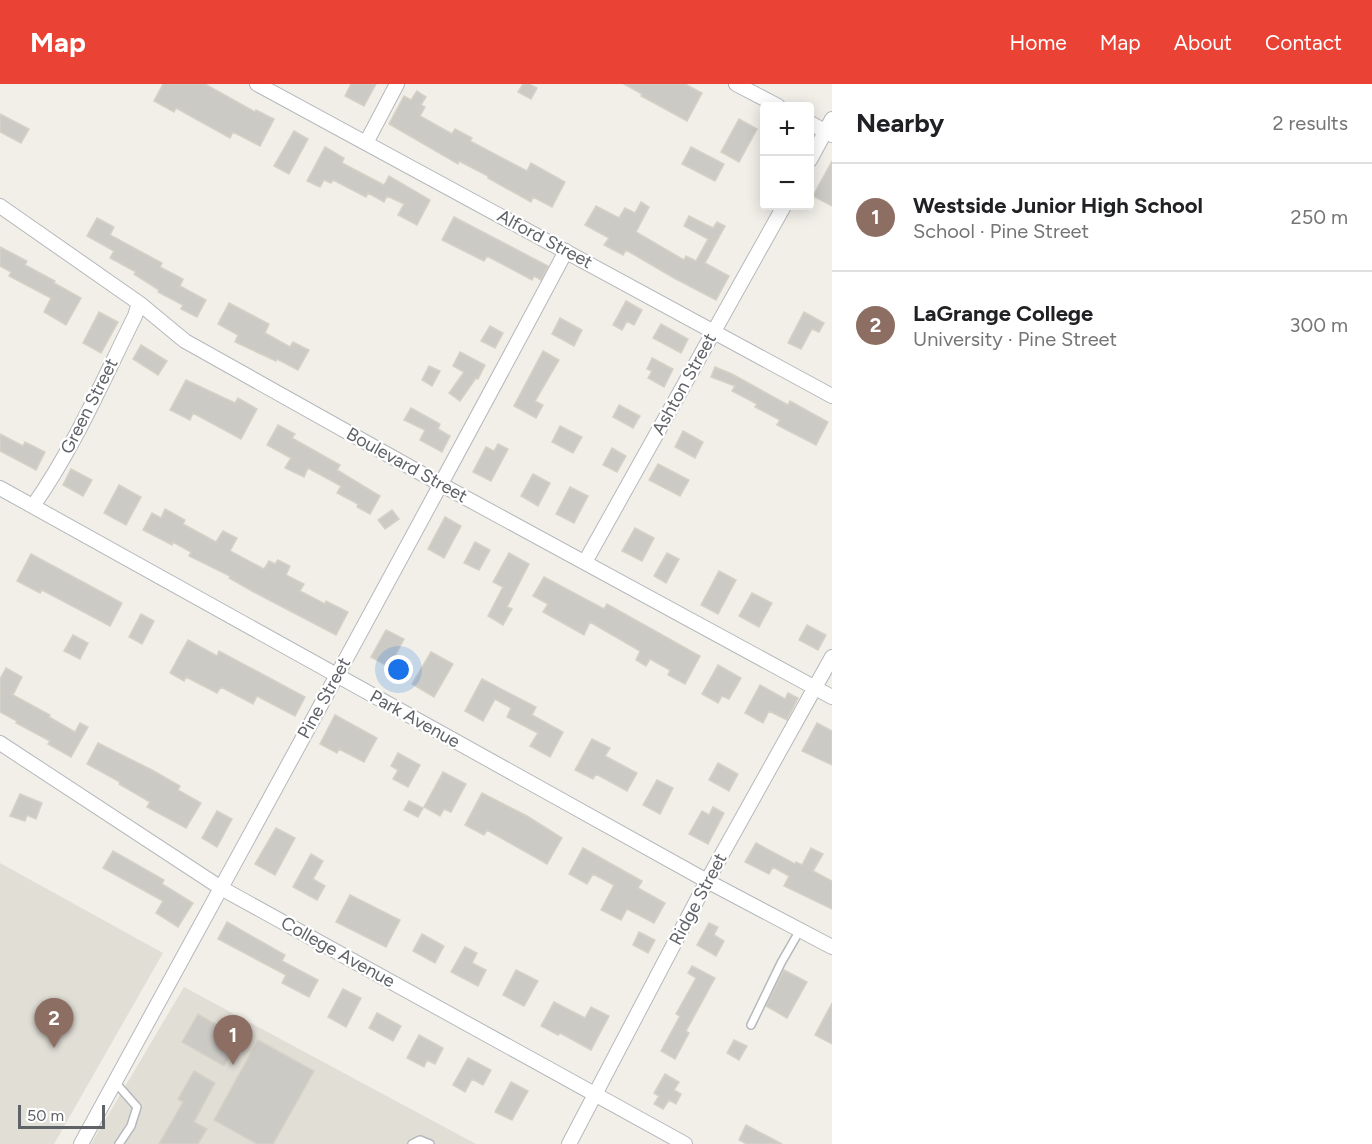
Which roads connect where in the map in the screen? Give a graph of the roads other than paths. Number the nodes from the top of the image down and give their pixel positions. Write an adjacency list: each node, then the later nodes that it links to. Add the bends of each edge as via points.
1 (257, 84): 7 (street, Alford Street)
2 (397, 84): 7 (street)
3 (736, 84): 4 (street)
4 (770, 102)
5 (814, 124): 6 (street)
6 (830, 129): 8 (street)
7 (366, 143): 11 (street, Alford Street)
8 (813, 156)
9 (0, 206): 12 (street, Boulevard Street)
10 (782, 210): 13 (street, Ashton Street)
11 (567, 251): 13 (street, Alford Street); 15 (street, Pine Street)
12 (139, 303): 15 (street, Boulevard Street, via 185,341); 17 (street, Green Street, via 85,414)
13 (714, 331): 14 (street, Alford Street); 18 (street, Ashton Street)
14 (832, 396)
15 (442, 485): 18 (street, Boulevard Street); 20 (street, Pine Street)
16 (0, 488): 17 (street, Park Avenue)
17 (33, 506): 20 (street, Park Avenue)
18 (585, 562): 21 (street, Boulevard Street)
19 (832, 657): 21 (street, Ridge Street)
20 (336, 675): 24 (street, Park Avenue); 25 (street, Pine Street)
21 (815, 688): 22 (street, Boulevard Street); 24 (street, Ridge Street)
22 (832, 697)
23 (0, 743): 25 (street, College Avenue)
24 (707, 881): 26 (street, Park Avenue); 30 (street, Ridge Street)
25 (221, 888): 29 (street, Pine Street); 30 (street, College Avenue)
26 (800, 930): 27 (street, Park Avenue); 28 (lane)
27 (832, 947)
28 (751, 1025)
29 (115, 1082): 31 (street, Pine Street); 32 (lane, via 137,1107)
30 (596, 1094): 35 (street, Ridge Street); 36 (street, College Avenue)
31 (81, 1144)
32 (119, 1144)
33 (412, 1144): 34 (lane, via 420,1140)
34 (430, 1144)
35 (569, 1144)
36 (685, 1144)

